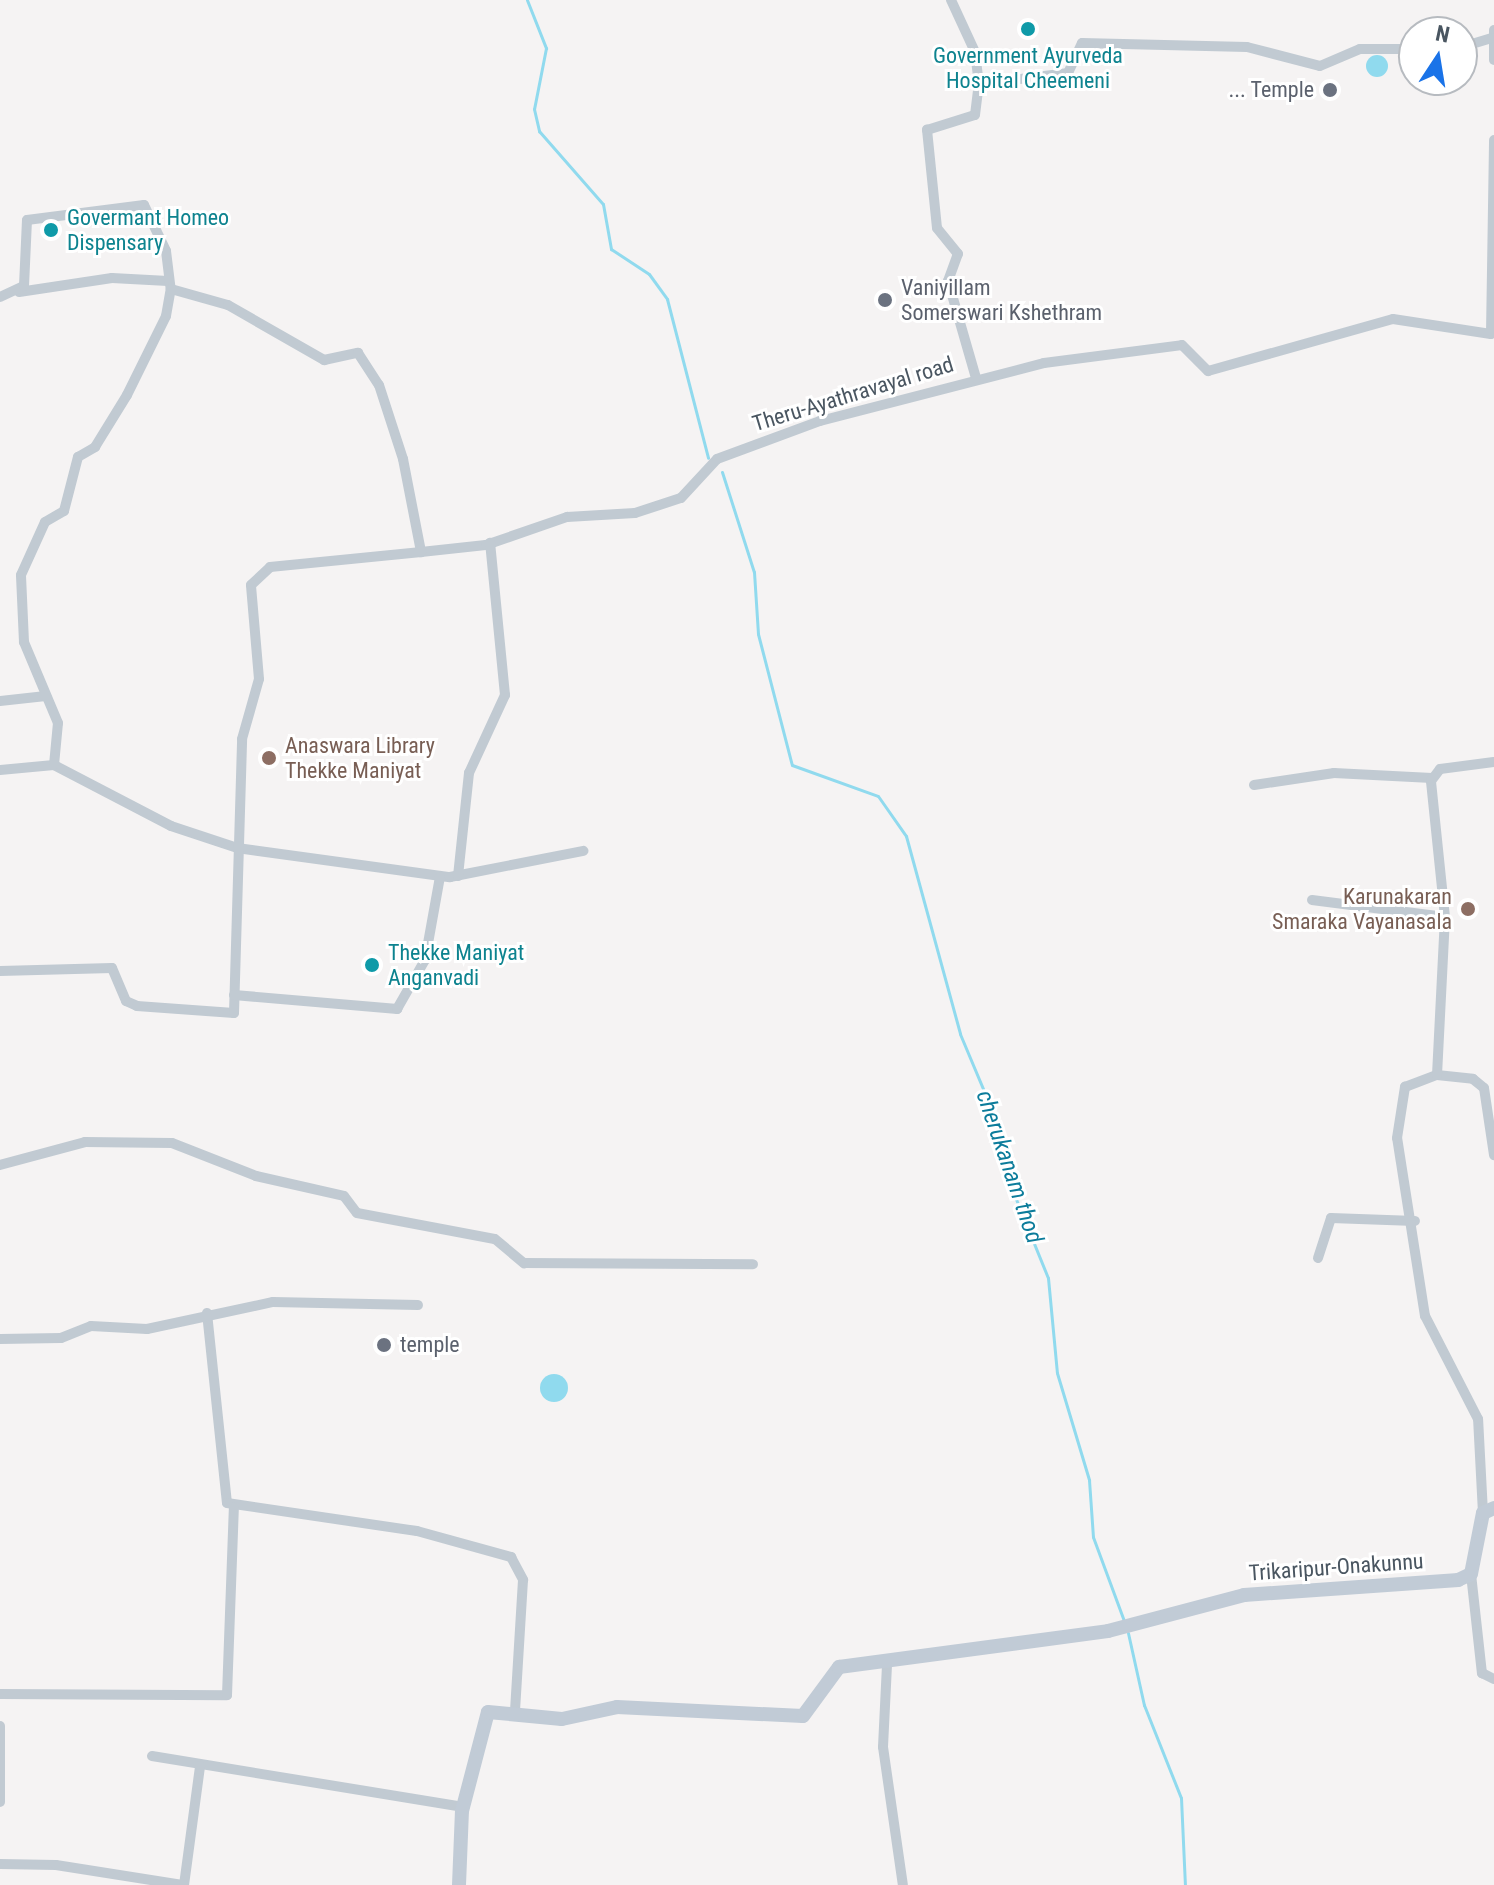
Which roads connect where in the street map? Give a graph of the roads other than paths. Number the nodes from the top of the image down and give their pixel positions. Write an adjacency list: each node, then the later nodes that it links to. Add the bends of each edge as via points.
1 (951, 0): 5 (street, via 975,52)
2 (1493, 34): 4 (street)
3 (1398, 49): 5 (street, via 1360,49 1320,66 1234,45 1082,43 1068,73)
4 (1494, 60)
5 (979, 84): 11 (street, via 975,115 927,130 937,228 958,254 948,281)
6 (1494, 140): 10 (street, Theru-Ayathravayal road)
7 (170, 285): 8 (street, via 112,278); 8 (street, via 166,251 144,205 27,220); 13 (street, via 228,305 324,360 358,353 379,385 403,459); 14 (street, via 166,316 127,395 95,447 78,457 64,511 45,522 21,575 22,633)
8 (19, 292): 9 (street)
9 (0, 297)
10 (1492, 339): 11 (street, Theru-Ayathravayal road, via 1393,319 1208,371 1182,345)
11 (976, 378): 12 (street, Theru-Ayathravayal road, via 820,421 717,459 681,498 635,513 555,520)
12 (490, 543): 13 (street, Theru-Ayathravayal road); 23 (street, via 505,695 469,773)
13 (421, 552): 21 (street, Theru-Ayathravayal road, via 270,567 251,585 259,686 243,719)
14 (46, 696): 15 (street); 17 (street, via 58,723)
15 (0, 701)
16 (1494, 762): 19 (street, via 1440,769)
17 (54, 765): 18 (street); 21 (street, via 171,826)
18 (0, 770)
19 (1432, 778): 20 (street, via 1334,773); 26 (street)
20 (1254, 785)
21 (237, 848): 24 (street); 28 (street)
22 (583, 851): 23 (street)
23 (458, 876): 24 (street)
24 (440, 877): 28 (street, via 425,960 397,1009)
25 (1312, 900): 26 (street)
26 (1445, 917): 29 (street)
27 (0, 971): 28 (street, via 112,968 126,1001 137,1006 234,1013)
28 (234, 995)
29 (1437, 1075): 30 (street, via 1473,1079 1484,1088); 32 (street, via 1415,1078 1401,1097 1397,1138)
30 (1494, 1155)
31 (0, 1165): 34 (street, via 85,1142 172,1143 256,1176 344,1196 357,1213 495,1239 524,1263)
32 (1415, 1221): 33 (street, via 1331,1218); 39 (street, via 1425,1316 1478,1419)
33 (1318, 1258)
34 (753, 1264)
35 (418, 1305): 36 (street, via 309,1300)
36 (207, 1313): 37 (street, via 147,1329 91,1326 61,1338); 38 (street, via 227,1503)
37 (0, 1339)
38 (234, 1507): 43 (street, via 227,1695); 44 (street, via 417,1531 511,1557 523,1580)
39 (1488, 1511): 40 (street)
40 (1471, 1574): 41 (street, Trikaripur-Onakunnu, via 1244,1595 1108,1631); 42 (street, via 1482,1673)
41 (887, 1665): 44 (street, Trikaripur-Onakunnu, via 839,1667 803,1716 617,1707 562,1719); 53 (street, via 883,1747)
42 (1494, 1679)
43 (0, 1694)
44 (515, 1711): 49 (street, via 488,1712 481,1720)
45 (0, 1726): 48 (street)
46 (152, 1756): 47 (street)
47 (200, 1766): 49 (street); 51 (street)
48 (0, 1802)
49 (462, 1807): 52 (street)
50 (0, 1864): 51 (street, via 71,1867)
51 (183, 1885)
52 (457, 1885)
53 (903, 1885)

